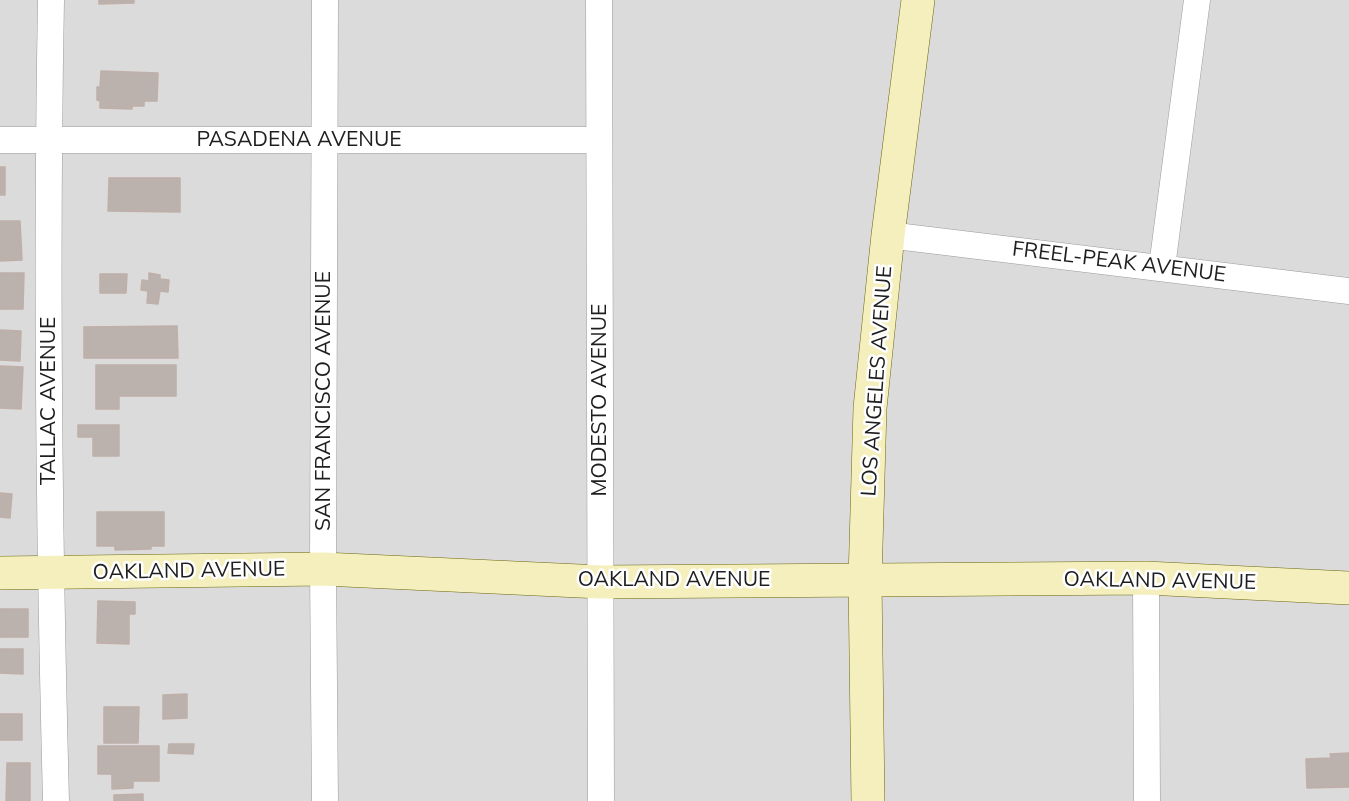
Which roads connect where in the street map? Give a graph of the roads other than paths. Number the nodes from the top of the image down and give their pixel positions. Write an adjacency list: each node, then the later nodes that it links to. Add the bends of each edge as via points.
1 (51, 0): 9 (street, TALLAC AVENUE)
2 (325, 0): 7 (street, SAN FRANCISCO AVENUE)
3 (599, 0): 8 (street, MODESTO AVENUE)
4 (918, 0): 10 (street, LOS ANGELES AVENUE)
5 (1197, 0): 11 (street)
6 (0, 140): 9 (street, PASADENA AVENUE)
7 (326, 140): 8 (street, PASADENA AVENUE); 9 (street, PASADENA AVENUE); 13 (street, SAN FRANCISCO AVENUE)
8 (598, 140): 18 (street, MODESTO AVENUE)
9 (48, 141): 15 (street, TALLAC AVENUE)
10 (888, 235): 11 (street, FREEL-PEAK AVENUE); 17 (street, LOS ANGELES AVENUE, via 870,408)
11 (1162, 267): 12 (street, FREEL-PEAK AVENUE)
12 (1349, 291)
13 (323, 569): 15 (street, OAKLAND AVENUE); 18 (street, OAKLAND AVENUE); 21 (street, SAN FRANCISCO AVENUE)
14 (0, 573): 15 (street, OAKLAND AVENUE)
15 (50, 573): 20 (street, TALLAC AVENUE)
16 (1146, 578): 17 (street, OAKLAND AVENUE); 19 (street, OAKLAND AVENUE); 24 (street)
17 (866, 580): 18 (street, OAKLAND AVENUE); 23 (street, LOS ANGELES AVENUE)
18 (601, 582): 22 (street, MODESTO AVENUE)
19 (1349, 588)
20 (56, 801)
21 (325, 801)
22 (601, 801)
23 (868, 801)
24 (1147, 801)

